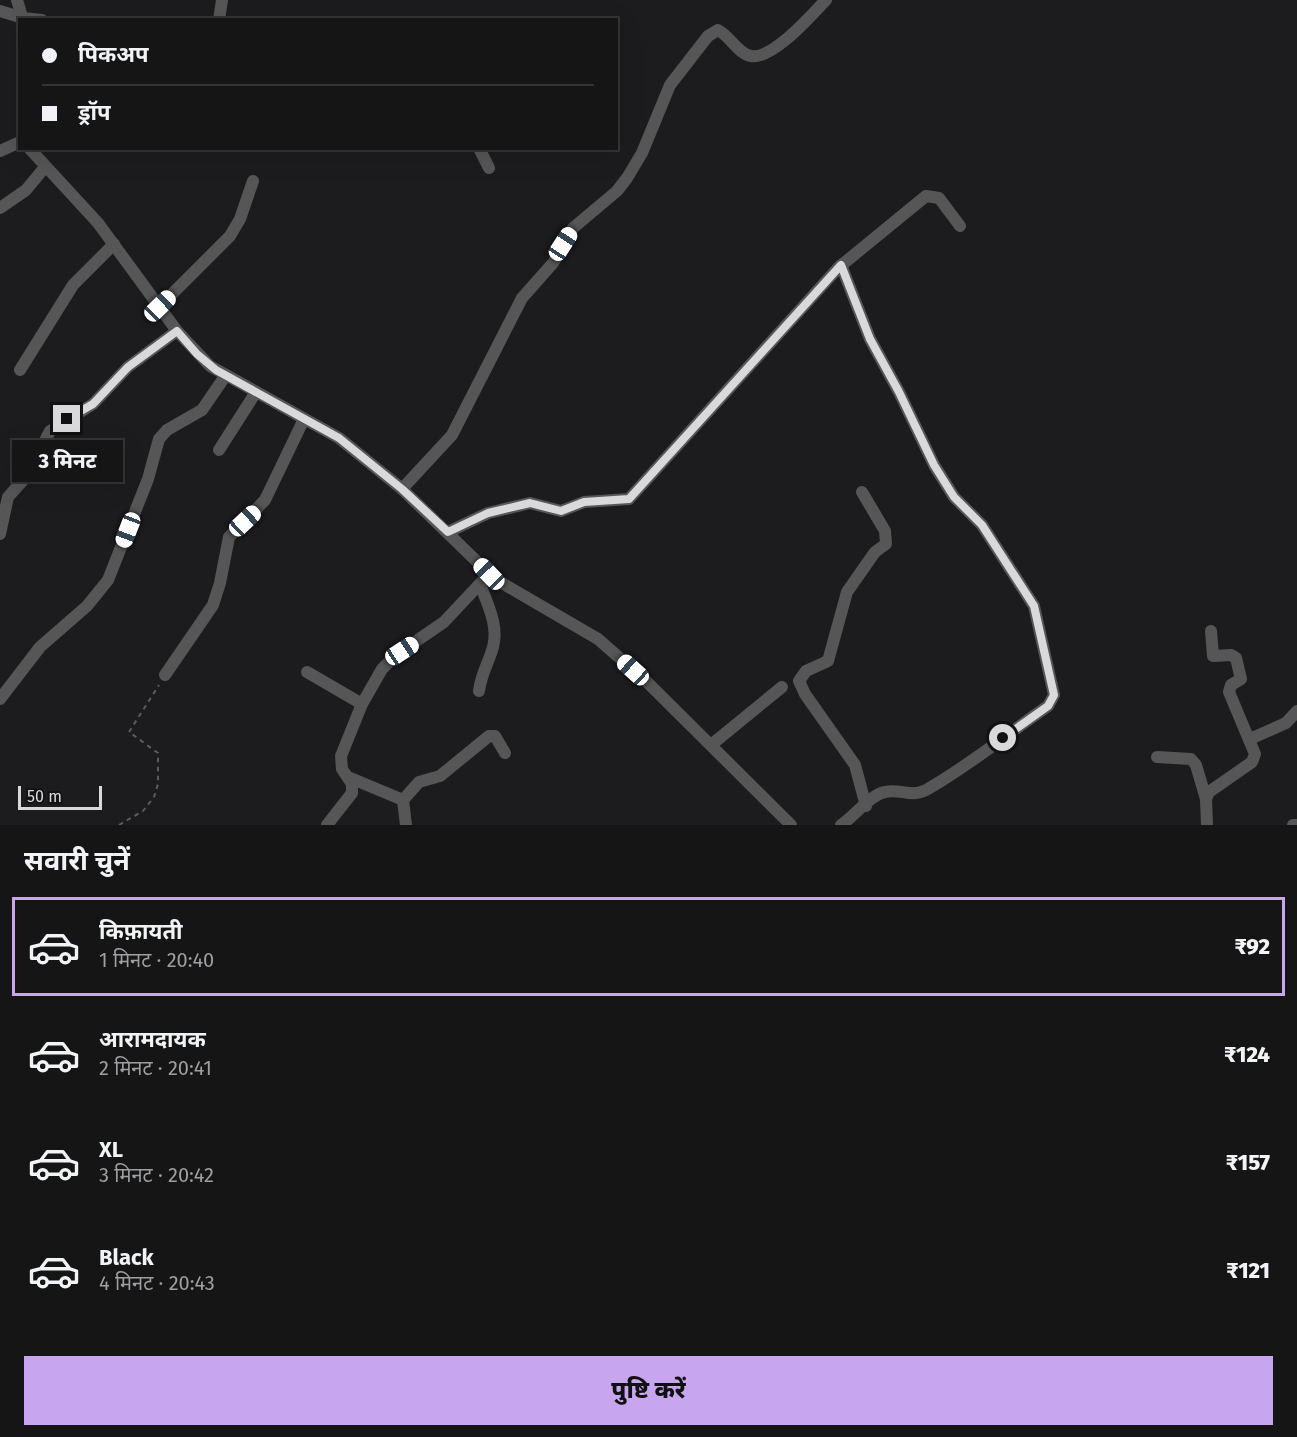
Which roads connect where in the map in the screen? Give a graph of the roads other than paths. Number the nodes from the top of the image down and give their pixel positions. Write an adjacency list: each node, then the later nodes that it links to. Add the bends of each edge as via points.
1 (17, 0): 6 (street)
2 (222, 0): 7 (street)
3 (826, 0): 26 (street, via 772,50 760,55 746,54 718,30 708,36 670,85 642,153 627,178 573,228 552,263 522,298 452,435)
4 (0, 11): 5 (street)
5 (20, 18)
6 (23, 18)
7 (219, 18)
8 (18, 143): 11 (street)
9 (31, 150): 12 (street)
10 (480, 150): 13 (street)
11 (0, 151)
12 (45, 167): 15 (street, via 26,190); 17 (street)
13 (489, 168)
14 (253, 182): 19 (street, via 230,236)
15 (0, 208)
16 (960, 226): 18 (street, via 939,198 926,196)
17 (114, 244): 19 (street); 21 (street, via 73,285)
18 (841, 265): 28 (street, via 634,495 622,500 584,502 561,511 530,503 488,513); 47 (street, via 870,339 934,465 954,497 982,525 1034,606 1054,695 1048,706 974,761 924,791 886,791)
19 (160, 306): 20 (street)
20 (177, 331): 22 (street, via 197,354); 29 (street, via 128,367 93,404 50,431 26,477 8,497)
21 (20, 370)
22 (226, 375): 23 (street); 37 (street, via 202,410 159,439 148,479 108,580 87,606 40,647)
23 (256, 392): 24 (street); 25 (street)
24 (304, 419): 26 (street, via 339,438); 34 (street, via 262,506 229,537 213,605)
25 (219, 450)
26 (402, 489): 28 (street)
27 (862, 492): 47 (street, via 885,531 886,544 875,552 847,592 829,660 806,671 800,681 855,765)
28 (448, 532): 30 (street)
29 (0, 534)
30 (489, 574): 31 (street); 41 (street, via 598,639)
31 (480, 584): 36 (street, via 493,620 495,639); 38 (street, via 444,622 388,662)
32 (1211, 631): 40 (street, via 1213,656 1236,658 1241,679 1231,685 1229,692)
33 (307, 672): 38 (street)
34 (165, 675)
35 (782, 687): 41 (street)
36 (478, 691)
37 (0, 699)
38 (362, 704): 44 (street, via 341,756 342,769)
39 (1297, 711): 40 (street, via 1286,723)
40 (1250, 739): 45 (street, via 1255,754 1252,762 1213,788)
41 (711, 745): 50 (street)
42 (505, 753): 46 (street, via 495,736 489,736 440,776 419,782)
43 (1157, 757): 45 (street, via 1191,759)
44 (348, 777): 46 (street); 48 (street, via 352,793)
45 (1206, 799): 52 (street)
46 (403, 800): 49 (street)
47 (866, 806): 51 (street)
48 (327, 825)
49 (406, 825)
50 (790, 825)
51 (841, 825)
52 (1207, 825)

